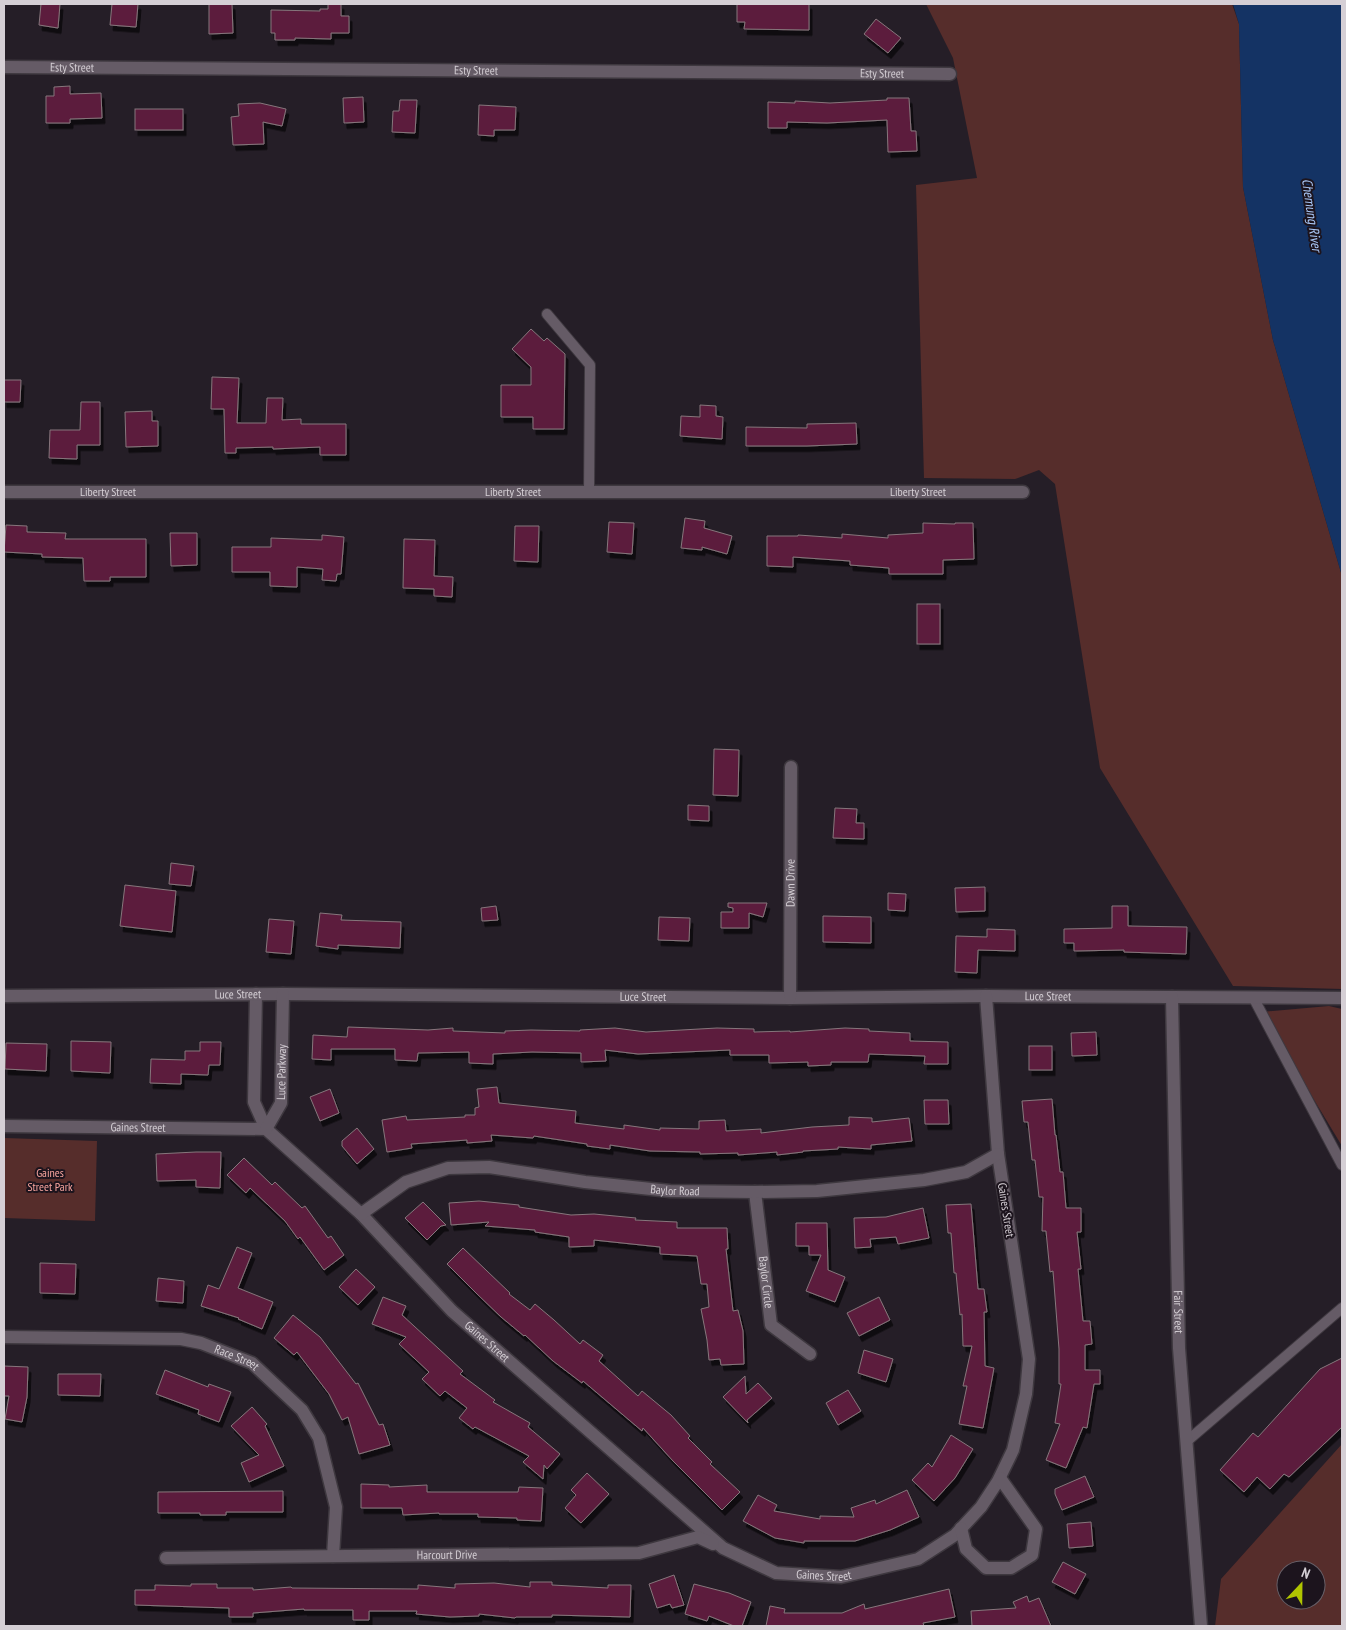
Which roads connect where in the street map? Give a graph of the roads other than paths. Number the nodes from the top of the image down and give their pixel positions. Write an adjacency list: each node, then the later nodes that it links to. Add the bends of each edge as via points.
1 (4, 67): 2 (street, Esty Street)
2 (950, 74)
3 (547, 314): 5 (lane, via 590,365)
4 (4, 492): 5 (street, Liberty Street)
5 (589, 492): 6 (street, Liberty Street)
6 (1022, 492)
7 (791, 767): 14 (street, Dawn Drive)
8 (256, 994): 9 (street, Luce Street); 10 (street, Luce Street); 17 (street, Luce Parkway, via 254,1102)
9 (283, 994): 14 (street, Luce Street); 17 (street, Luce Parkway, via 281,1103)
10 (4, 996)
11 (986, 996): 12 (street, Luce Street); 14 (street, Luce Street); 18 (street, Gaines Street)
12 (1172, 997): 13 (street, Luce Street); 25 (street, Fair Street, via 1179,1348)
13 (1253, 997): 15 (street, Luce Street); 19 (lane)
14 (790, 998)
15 (1342, 998)
16 (4, 1126): 17 (street, Gaines Street)
17 (266, 1129): 21 (street, Gaines Street)
18 (998, 1154): 20 (street, Baylor Road, via 966,1172 924,1180 817,1191); 26 (street, Gaines Street, via 1029,1360 1024,1404 1012,1450)
19 (1342, 1165)
20 (755, 1192): 21 (street, Baylor Road, via 670,1191 488,1167 448,1168 406,1182); 24 (street, Baylor Circle, via 772,1325)
21 (360, 1214): 28 (street, Gaines Street, via 452,1311)
22 (1342, 1308): 25 (lane)
23 (4, 1337): 29 (street, Race Street, via 181,1339 201,1343 252,1364 302,1410 319,1438 336,1507)
24 (810, 1354)
25 (1186, 1442): 31 (street, Fair Street)
26 (1000, 1478): 27 (street, Gaines Street, via 981,1507); 27 (street, via 1036,1530 1032,1555 1011,1568 986,1568 966,1549)
27 (961, 1528): 28 (street, Gaines Street, via 918,1560 841,1577 776,1573)
28 (723, 1548): 29 (street, Harcourt Drive, via 698,1537 639,1553)
29 (333, 1556): 30 (street, Harcourt Drive)
30 (166, 1558)
31 (1201, 1626)

